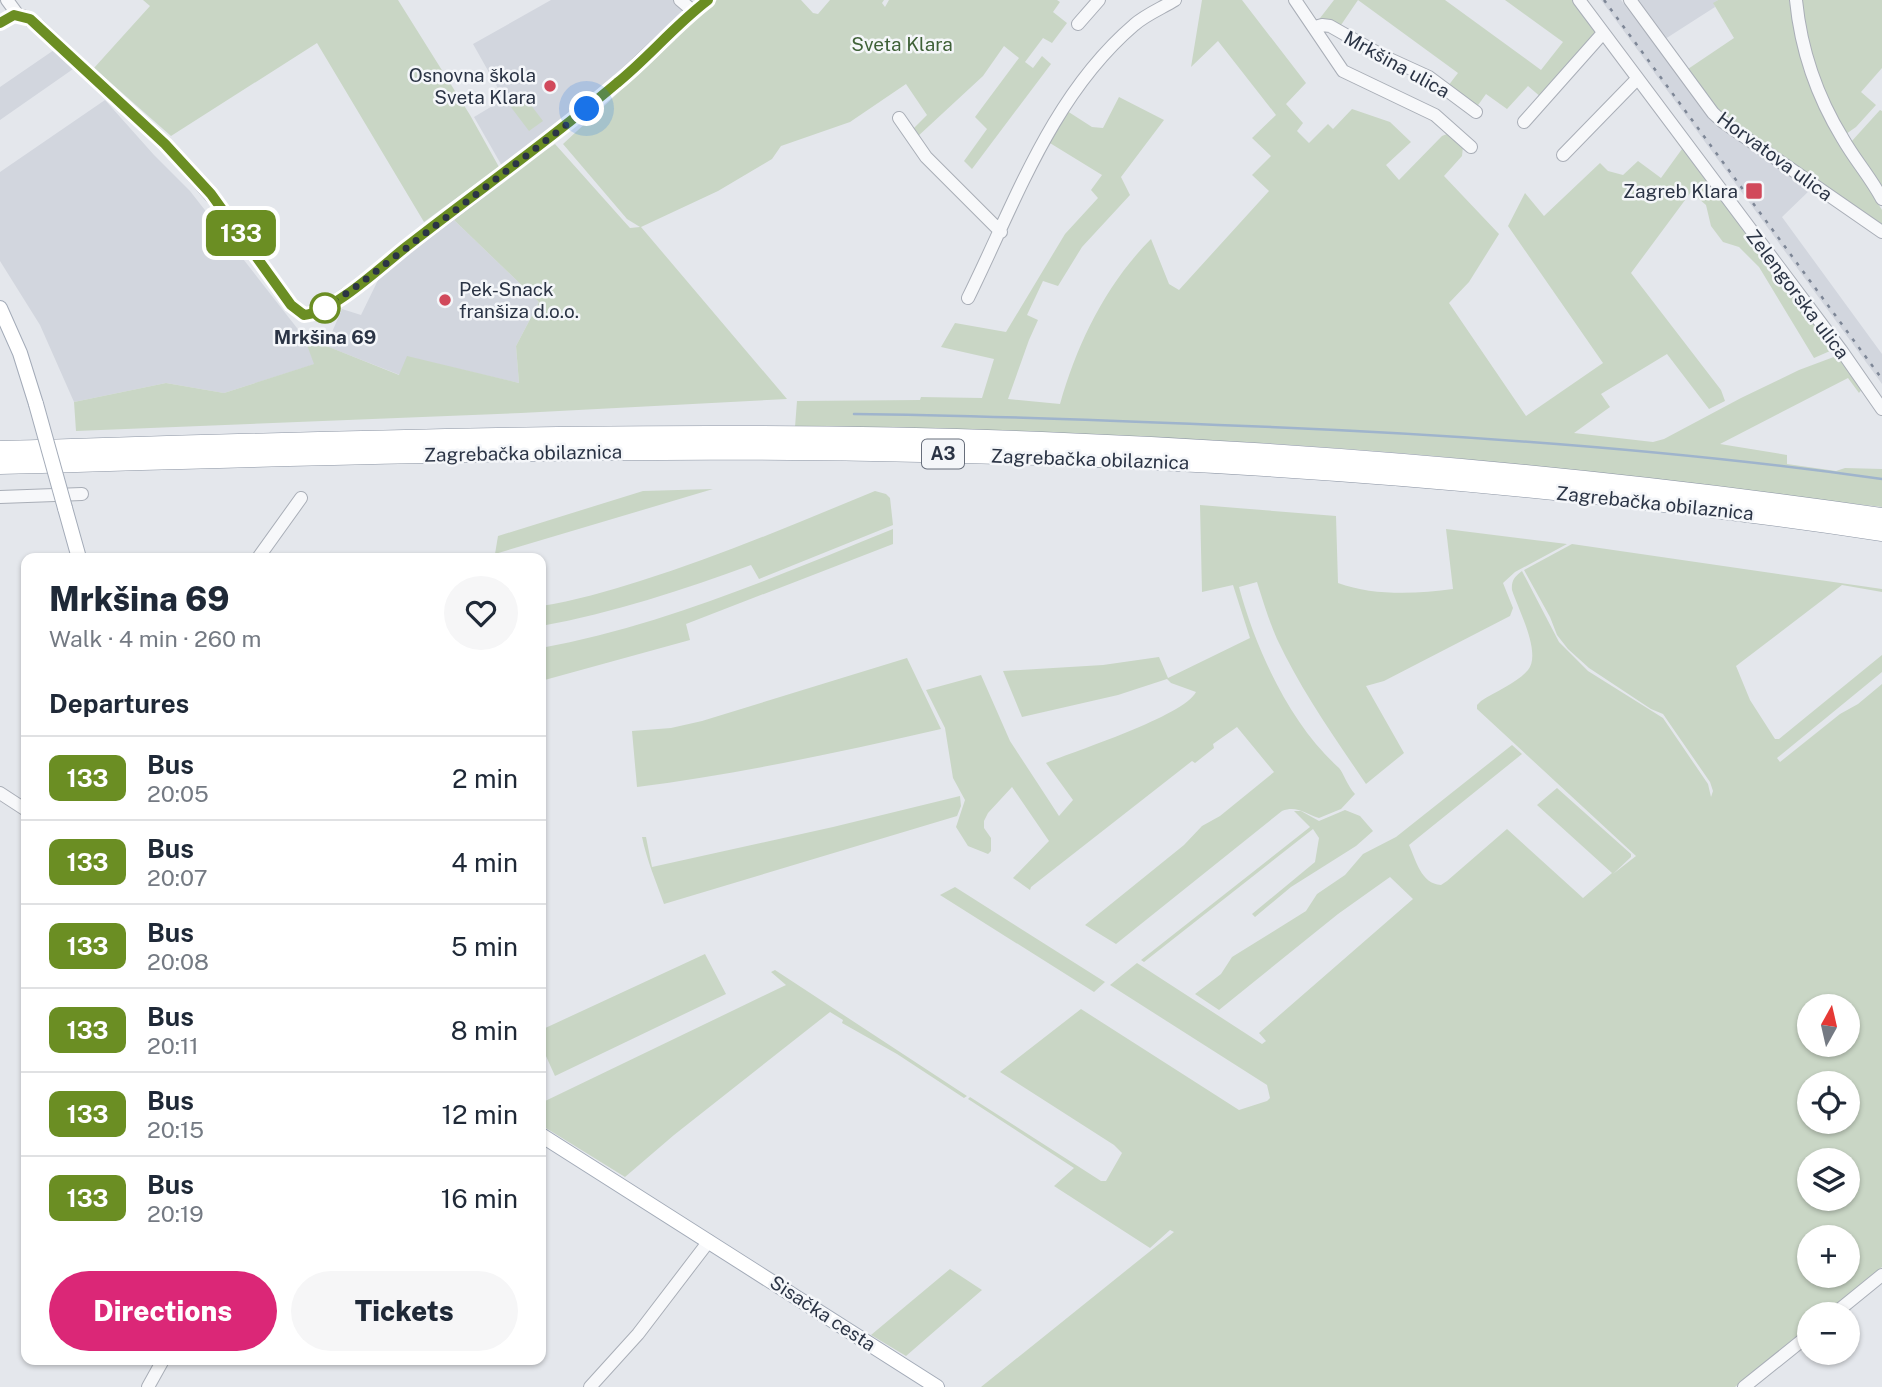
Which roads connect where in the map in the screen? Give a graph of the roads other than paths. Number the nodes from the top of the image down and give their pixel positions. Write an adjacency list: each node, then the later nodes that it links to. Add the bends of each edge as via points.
1 (7, 0): 11 (street)
2 (680, 0): 10 (street)
3 (708, 0): 10 (street)
4 (1099, 0): 13 (street)
5 (1175, 0): 23 (street, via 1136,23 1102,55 1072,94 1041,141)
6 (1294, 0): 14 (street, Mrkšina ulica)
7 (1579, 0): 15 (street, Zelengorska ulica)
8 (1630, 0): 24 (street, Horvatova ulica, via 1713,113)
9 (1796, 0): 22 (street, via 1808,65 1821,100)
10 (693, 11): 11 (street, via 552,137 353,289 317,313 304,315 291,305 211,194 165,144 38,26)
11 (18, 15): 12 (street)
12 (0, 23)
13 (1078, 24)
14 (1315, 27): 17 (street, Mrkšina ulica, via 1330,26 1417,71); 20 (street, Mrkšina ulica, via 1343,71 1435,115)
15 (1603, 33): 16 (street, Zelengorska ulica); 19 (street)
16 (1637, 79): 21 (street); 27 (street, Zelengorska ulica)
17 (1476, 112)
18 (899, 118): 23 (street, via 926,157)
19 (1524, 122)
20 (1471, 147)
21 (1563, 155)
22 (1882, 199)
23 (1001, 232): 25 (street)
24 (1882, 232)
25 (968, 298)
26 (0, 308): 35 (main road, bridge, via 20,353)
27 (1882, 409)
28 (0, 450): 33 (highway, Zagrebačka obilaznica / A3, via 691,435 1040,441 1452,467)
29 (0, 465): 34 (highway, Zagrebačka obilaznica / A3, via 704,450 1041,457 1452,482 1699,507)
30 (82, 494): 31 (street)
31 (0, 497)
32 (301, 498): 36 (street)
33 (1882, 517)
34 (1882, 533)
35 (78, 553)
36 (262, 553)
37 (0, 793): 38 (street)
38 (21, 807)
39 (546, 1138): 40 (main road, Sisačka cesta)
40 (709, 1241): 46 (street, via 638,1334); 47 (main road, Sisačka cesta)
41 (1882, 1275): 42 (street)
42 (1849, 1302)
43 (1797, 1344): 48 (street)
44 (160, 1365): 45 (street)
45 (148, 1387)
46 (590, 1387)
47 (937, 1387)
48 (1744, 1387)

